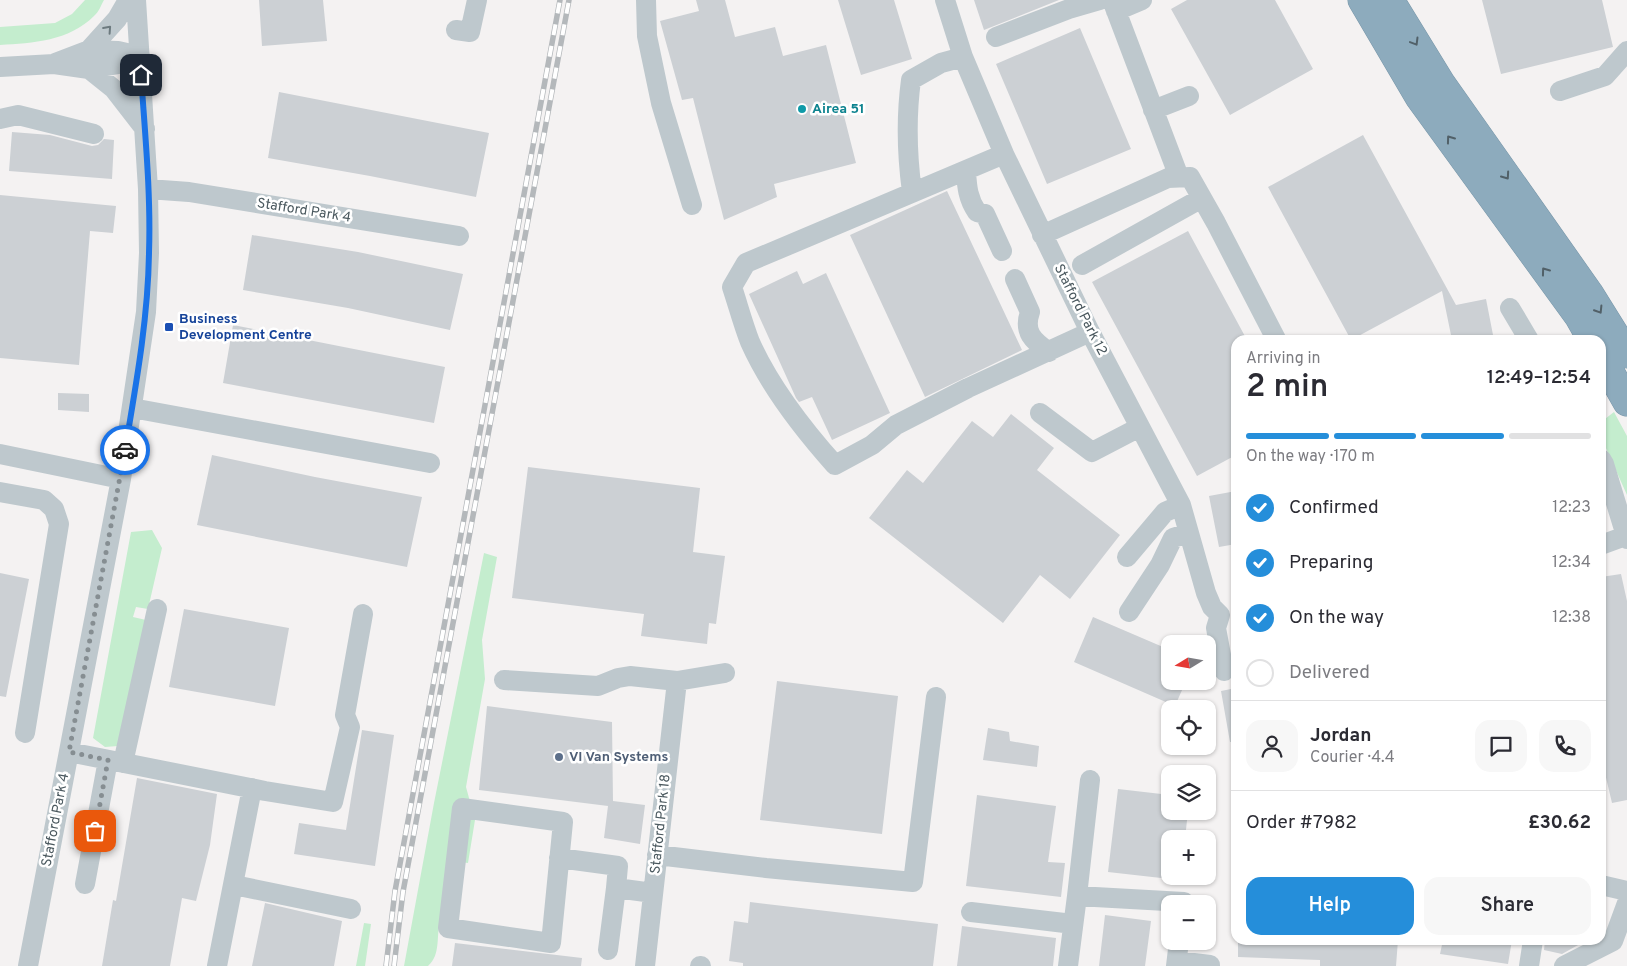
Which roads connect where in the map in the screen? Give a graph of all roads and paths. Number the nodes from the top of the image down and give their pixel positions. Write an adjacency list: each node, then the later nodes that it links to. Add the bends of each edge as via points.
1 (128, 0): 15 (street, one-way to 1)
2 (136, 0): 13 (street, Stafford Park 4)
3 (477, 0): 10 (street, via 470,32)
4 (646, 0): 29 (street, via 646,36 661,103)
5 (945, 0): 14 (street, Stafford Park 12)
6 (1142, 0): 9 (street)
7 (1362, 0): 39 (highway, one-way to 7, via 1419,97)
8 (1390, 0): 41 (highway, one-way to 41, via 1440,83 1589,293)
9 (1110, 4): 11 (street, via 1069,9); 19 (street)
10 (456, 30)
11 (996, 37)
12 (1627, 51): 17 (street, via 1605,76)
13 (140, 56): 15 (street, via 118,51); 21 (street, Stafford Park 4)
14 (963, 57): 23 (street, Stafford Park 12); 27 (street, via 941,63 911,80 908,162)
15 (89, 60): 16 (street); 21 (street)
16 (0, 67)
17 (1560, 91)
18 (1189, 96): 19 (street)
19 (1154, 110): 25 (street)
20 (0, 119): 22 (street, via 18,116)
21 (145, 130): 26 (street, Stafford Park 4)
22 (94, 134)
23 (1004, 154): 24 (street); 31 (street, Stafford Park 12)
24 (966, 172): 27 (street); 32 (street, via 970,202 977,212 985,214)
25 (1179, 177): 28 (street, via 1190,177); 31 (street, via 1168,178)
26 (148, 189): 30 (street, Stafford Park 4, via 199,194); 44 (street, Stafford Park 4, via 146,312)
27 (912, 192): 40 (street, via 746,263 732,287 750,342 775,389 817,445 835,465 872,445 896,425)
28 (1202, 198): 33 (street); 37 (street)
29 (692, 205)
30 (459, 236)
31 (1042, 236): 36 (street, Stafford Park 12)
32 (1002, 251)
33 (1082, 265)
34 (1015, 280): 40 (street, via 1030,312 1027,321 1031,337)
35 (1510, 308): 38 (street)
36 (1090, 332): 40 (street); 46 (street, Stafford Park 12)
37 (1274, 335)
38 (1526, 335)
39 (1589, 335)
40 (1049, 352)
41 (1627, 354)
42 (1606, 365): 43 (highway)
43 (1627, 402)
44 (132, 408): 48 (street); 50 (street, Stafford Park 4)
45 (1040, 413): 46 (street, via 1092,452)
46 (1140, 427): 52 (street, Stafford Park 12)
47 (0, 454): 50 (street)
48 (430, 462)
49 (1606, 471): 54 (street)
50 (121, 479): 67 (street, Stafford Park 4)
51 (0, 492): 66 (street, via 44,500 54,509 59,524)
52 (1181, 505): 53 (street, Stafford Park 12); 56 (street, via 1164,512)
53 (1188, 533): 58 (street, via 1173,538 1160,565); 60 (street, Stafford Park 12, via 1212,607)
54 (1626, 538): 55 (street)
55 (1606, 544)
56 (1127, 557)
57 (157, 609): 68 (street)
58 (1129, 612)
59 (364, 614): 70 (street, via 345,715 350,727 333,802)
60 (1228, 616): 61 (street, Stafford Park 12, via 1216,628)
61 (1224, 671)
62 (725, 673): 64 (street)
63 (504, 680): 64 (street, via 598,686 630,676)
64 (676, 681): 71 (street, Stafford Park 18)
65 (936, 697): 71 (street, via 913,882)
66 (25, 733)
67 (69, 752): 68 (street); 91 (street, Stafford Park 4)
68 (116, 761): 70 (street); 73 (street)
69 (1090, 780): 79 (street)
70 (259, 790): 74 (street)
71 (658, 856): 78 (street, Stafford Park 18)
72 (559, 858): 72 (street, via 563,822 462,808 448,928 551,943); 76 (street, via 618,866)
73 (85, 884)
74 (234, 884): 82 (street); 92 (street)
75 (1606, 887): 77 (street)
76 (616, 888): 78 (street); 88 (street)
77 (1627, 891)
78 (653, 893): 93 (street, Stafford Park 18)
79 (1077, 896): 80 (street); 84 (street)
80 (1161, 901)
81 (1627, 902): 87 (street, via 1613,941)
82 (351, 909)
83 (972, 912): 84 (street)
84 (1073, 924): 94 (street)
85 (1532, 945): 95 (street)
86 (1605, 945): 96 (street)
87 (1606, 945)
88 (608, 950)
89 (1177, 956): 90 (street)
90 (1210, 965)
91 (28, 966)
92 (217, 966)
93 (645, 966)
94 (1068, 966)
95 (1529, 966)
96 (1564, 966)

